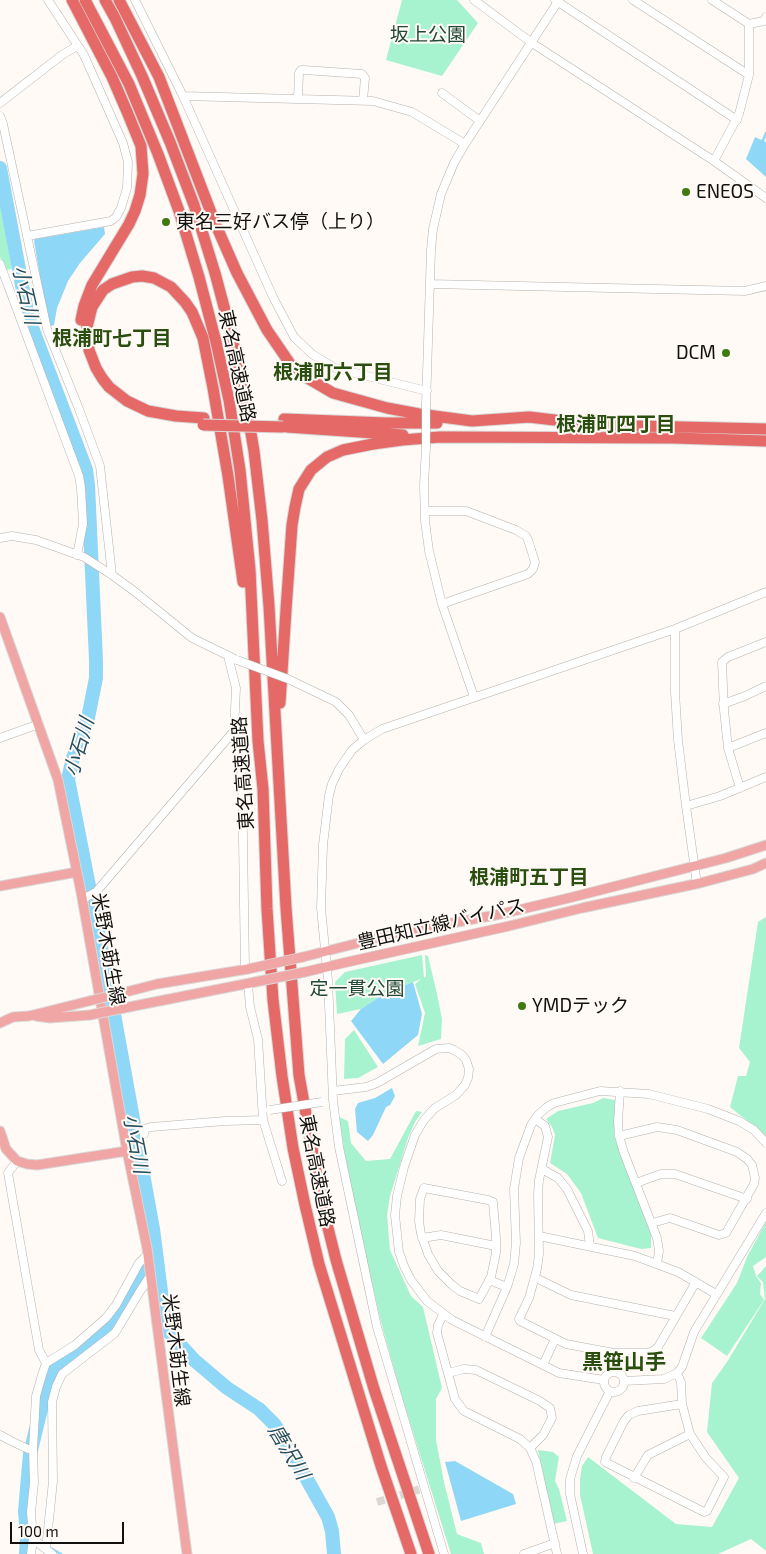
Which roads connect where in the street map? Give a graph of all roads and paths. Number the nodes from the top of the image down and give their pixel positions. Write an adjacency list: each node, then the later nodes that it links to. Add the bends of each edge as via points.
1 (48, 0): 14 (street)
2 (72, 0): 32 (highway, via 128,114 141,146 143,174 140,195 129,224 92,285 82,313 80,331 87,365 108,395 131,411 180,424)
3 (85, 0): 56 (highway, 東名高速道路, via 129,84 158,154 179,211 218,352 229,400 242,489 250,570)
4 (105, 0): 57 (highway, 東名高速道路, via 170,142 232,333 254,451 262,520)
5 (119, 0): 33 (highway, via 159,77 237,273 267,330 291,365 333,392 387,408)
6 (474, 0): 13 (street)
7 (633, 0): 15 (street)
8 (712, 0): 12 (street)
9 (137, 1): 17 (street)
10 (557, 1): 13 (street); 23 (street)
11 (766, 17): 12 (street, via 764,22)
12 (749, 24): 15 (street)
13 (532, 43): 22 (street); 25 (street)
14 (78, 46): 20 (street); 27 (street, via 123,143 128,162 126,194 116,218 111,221)
15 (749, 75): 23 (street)
16 (442, 93): 22 (street)
17 (183, 96): 18 (street); 31 (street, via 294,337 312,354 335,368)
18 (298, 98): 19 (street); 19 (street, via 299,73 304,70 362,74 365,78)
19 (363, 100): 24 (street, via 412,112)
20 (0, 103)
21 (0, 116): 27 (street)
22 (480, 120): 24 (street)
23 (737, 120): 25 (street)
24 (465, 144): 29 (street, via 446,181 437,211)
25 (714, 161): 26 (street)
26 (766, 198)
27 (27, 236): 41 (street, via 47,329 100,466)
28 (0, 264): 40 (street, via 79,476 83,524)
29 (430, 284): 30 (street, via 736,291); 31 (street)
30 (766, 286)
31 (427, 391): 38 (street, bridge)
32 (203, 421): 34 (highway, bridge); 56 (highway, via 142,408 117,394 102,378 89,350 87,327 92,307 103,290 132,276 162,282 185,302 203,338 242,571)
33 (472, 421): 34 (highway); 35 (highway, via 529,417 597,425)
34 (284, 423): 36 (highway)
35 (766, 429)
36 (440, 437): 37 (highway); 57 (highway, via 343,450 327,457 311,470 299,489 292,525)
37 (766, 441)
38 (425, 511): 43 (street, via 429,551); 43 (street, via 466,511 516,530 526,536 535,562 528,574)
39 (0, 538): 40 (street, via 12,536 36,540)
40 (81, 556): 41 (street)
41 (112, 574): 47 (street, via 192,638)
42 (766, 592): 45 (street)
43 (442, 604): 49 (street)
44 (0, 617): 51 (main road, 米野木莇生線)
45 (675, 630): 49 (street); 61 (street, via 675,692)
46 (766, 642): 50 (street, via 722,662)
47 (228, 656): 52 (street, via 236,688); 55 (street, bridge, via 336,702 349,715)
48 (766, 686): 50 (street)
49 (474, 697): 55 (street, via 390,726)
50 (723, 704): 58 (street)
51 (39, 724): 54 (street); 65 (main road, 米野木莇生線, via 58,780)
52 (234, 731): 68 (street, via 96,892); 71 (street, via 242,774)
53 (766, 733): 58 (street)
54 (0, 738)
55 (364, 740): 69 (street, via 343,761 329,794 320,908)
56 (258, 741): 129 (highway, 東名高速道路, via 273,1000 293,1148 336,1320)
57 (276, 745): 130 (highway, 東名高速道路, via 292,1000 299,1075 311,1145 324,1213 355,1326)
58 (728, 748): 60 (street)
59 (766, 777): 60 (street)
60 (740, 788): 61 (street)
61 (686, 806): 64 (street)
62 (766, 845): 64 (main road, 豊田知立線バイパス)
63 (766, 863): 66 (main road, 豊田知立線バイパス)
64 (694, 867): 66 (street); 69 (main road, 豊田知立線バイパス)
65 (77, 872): 67 (main road, 米野木莇生線); 68 (main road, 米野木莇生線)
66 (698, 884): 70 (main road, 豊田知立線バイパス)
67 (0, 886)
68 (84, 899): 85 (main road, 米野木莇生線)
69 (325, 952): 70 (street); 71 (main road, 豊田知立線バイパス, bridge)
70 (327, 968): 72 (main road, 豊田知立線バイパス, bridge); 75 (street)
71 (247, 969): 73 (main road, bridge, via 157,984)
72 (252, 983): 73 (main road, bridge, via 90,1015); 78 (street, via 250,1007 258,1039)
73 (29, 1016): 74 (main road)
74 (0, 1023)
75 (333, 1091): 77 (street); 107 (street, via 377,1083 436,1049 454,1050 466,1060 469,1074 463,1089 435,1108 415,1135 397,1196 395,1215 404,1266 419,1292)
76 (620, 1091): 79 (street, via 593,1092 554,1103); 83 (street); 84 (street, via 668,1098 715,1111 743,1123)
77 (333, 1100): 78 (street, bridge); 131 (street, via 342,1164 377,1327)
78 (267, 1110): 80 (street)
79 (535, 1119): 87 (street, via 545,1126 548,1133); 105 (street, via 522,1146 516,1170 516,1243)
80 (263, 1120): 82 (street, via 151,1127 144,1129); 90 (street)
81 (0, 1130): 86 (main road, via 6,1149)
82 (144, 1134)
83 (619, 1136): 91 (street); 92 (street, via 662,1127 741,1154 752,1165 755,1178)
84 (766, 1143)
85 (127, 1151): 86 (main road, via 37,1165); 99 (main road, 米野木莇生線)
86 (17, 1161): 88 (street)
87 (542, 1169): 95 (street, via 538,1194); 98 (street, via 558,1178 566,1189 588,1231)
88 (8, 1173): 89 (street); 111 (street, via 39,1350)
89 (0, 1177)
90 (282, 1181)
91 (636, 1183): 92 (street, via 661,1174 675,1174); 94 (street)
92 (747, 1199): 94 (street, via 723,1235 670,1218)
93 (766, 1212): 106 (street)
94 (652, 1223): 100 (street, via 660,1251)
95 (539, 1236): 98 (street); 102 (street)
96 (422, 1238): 97 (street, via 439,1234); 97 (street, via 419,1206 422,1191 426,1188 493,1202); 103 (street, via 433,1264 460,1291 480,1300)
97 (496, 1246): 103 (street)
98 (590, 1246): 100 (street, via 626,1253)
99 (148, 1257): 101 (main road, 米野木莇生線); 111 (street, via 139,1263 106,1318 80,1342)
100 (657, 1264): 104 (street)
101 (151, 1278): 126 (street, via 115,1333 62,1374 56,1387 52,1402); 128 (main road, 米野木莇生線)
102 (536, 1278): 108 (street, via 571,1295); 110 (street, via 520,1320)
103 (490, 1280): 105 (street)
104 (696, 1282): 106 (street); 108 (street)
105 (507, 1287): 109 (street)
106 (716, 1294): 114 (street, via 694,1332 685,1361)
107 (443, 1315): 109 (street); 113 (street, via 437,1333)
108 (675, 1316): 110 (street, via 658,1347 648,1353 614,1353)
109 (485, 1336): 112 (street)
110 (554, 1339): 112 (street)
111 (46, 1364): 122 (street, via 36,1396)
112 (543, 1366): 115 (street, via 559,1373)
113 (448, 1373): 121 (street, via 455,1399 464,1411 520,1439); 121 (street, via 476,1370 550,1408 552,1418 543,1436)
114 (677, 1373): 116 (street, via 664,1379); 118 (street, via 682,1382)
115 (604, 1380): 116 (street, via 607,1374 616,1372); 117 (street)
116 (624, 1381): 117 (street, via 619,1391)
117 (610, 1391): 134 (street, via 577,1456 570,1479 570,1494)
118 (682, 1404): 120 (street); 123 (street, via 638,1411 626,1418 605,1461)
119 (0, 1434): 122 (street)
120 (690, 1434): 123 (street, via 648,1455); 123 (street, via 724,1477 706,1512)
121 (530, 1448): 125 (street)
122 (33, 1449): 124 (street)
123 (634, 1478)
124 (32, 1539): 126 (street); 127 (street)
125 (555, 1543): 132 (street); 133 (street)
126 (49, 1551)
127 (31, 1554)
128 (187, 1554)
129 (411, 1554)
130 (429, 1554)
131 (444, 1554)
132 (524, 1554)
133 (557, 1554)
134 (583, 1554)

